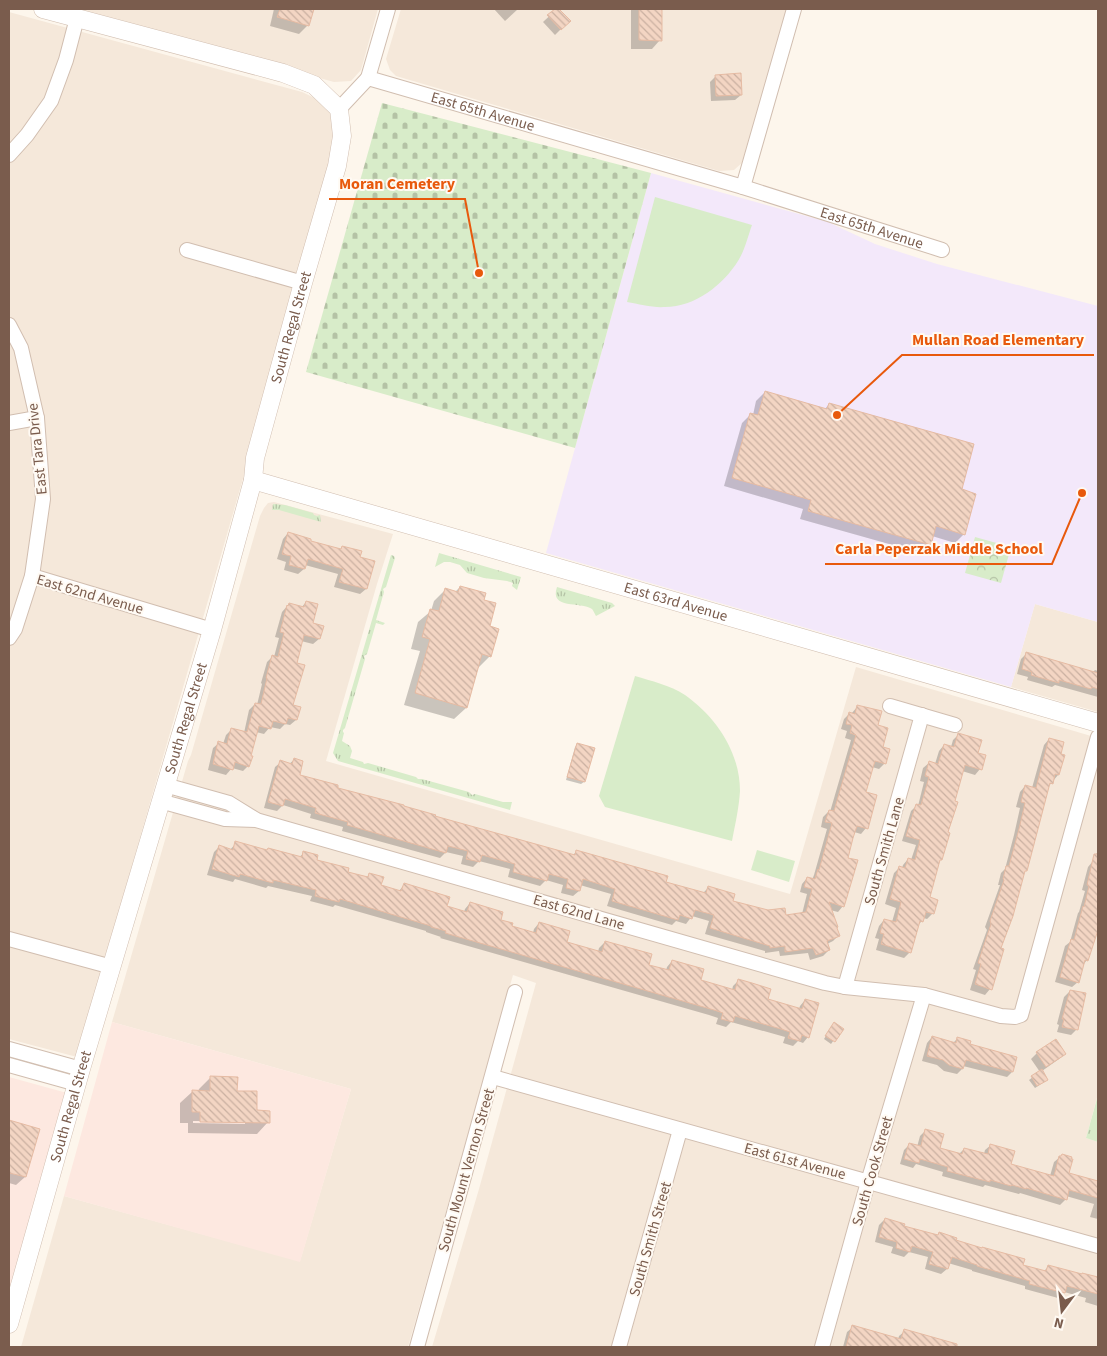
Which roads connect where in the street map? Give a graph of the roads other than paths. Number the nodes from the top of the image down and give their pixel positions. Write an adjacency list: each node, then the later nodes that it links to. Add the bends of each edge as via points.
1 (42, 9): 4 (street)
2 (388, 9): 5 (street)
3 (794, 9): 8 (street)
4 (77, 18): 6 (street, via 283,73 314,85); 7 (street, via 51,101)
5 (368, 78): 6 (street); 8 (street, East 65th Avenue)
6 (339, 108): 11 (street, South Regal Street, via 342,136 337,166)
7 (9, 155)
8 (743, 187): 10 (street, East 65th Avenue)
9 (187, 250): 11 (street)
10 (942, 250)
11 (303, 283): 15 (street, South Regal Street, via 255,458)
12 (9, 325): 13 (street, East Tara Drive, via 21,348)
13 (37, 418): 14 (street); 16 (street, East Tara Drive, via 43,499)
14 (9, 423)
15 (253, 480): 17 (street, South Regal Street); 21 (street, East 63rd Avenue)
16 (32, 576): 17 (street, East 62nd Avenue); 18 (street, East 62nd Avenue)
17 (212, 630): 24 (street, South Regal Street)
18 (9, 638)
19 (890, 706): 20 (street)
20 (922, 716): 22 (street); 28 (street, South Smith Lane)
21 (1098, 723)
22 (955, 725)
23 (1098, 737): 30 (street, via 1021,1015 1000,1016)
24 (163, 793): 25 (street, East 62nd Lane, via 225,820); 25 (street, East 62nd Lane, via 207,797 229,803); 27 (street, South Regal Street)
25 (256, 820): 28 (street, East 62nd Lane)
26 (9, 939): 27 (street)
27 (112, 967): 33 (street, South Regal Street)
28 (845, 987): 30 (street, East 62nd Lane)
29 (515, 992): 34 (street, South Mount Vernon Street)
30 (924, 995): 36 (street, South Cook Street)
31 (9, 1049): 33 (street)
32 (9, 1065): 33 (street)
33 (79, 1077): 38 (street, South Regal Street)
34 (492, 1077): 35 (street, East 61st Avenue); 39 (street, South Mount Vernon Street)
35 (680, 1130): 36 (street, East 61st Avenue); 40 (street, South Smith Street)
36 (868, 1182): 37 (street, East 61st Avenue); 41 (street, South Cook Street)
37 (1098, 1246)
38 (9, 1324)
39 (417, 1347)
40 (619, 1347)
41 (822, 1347)

